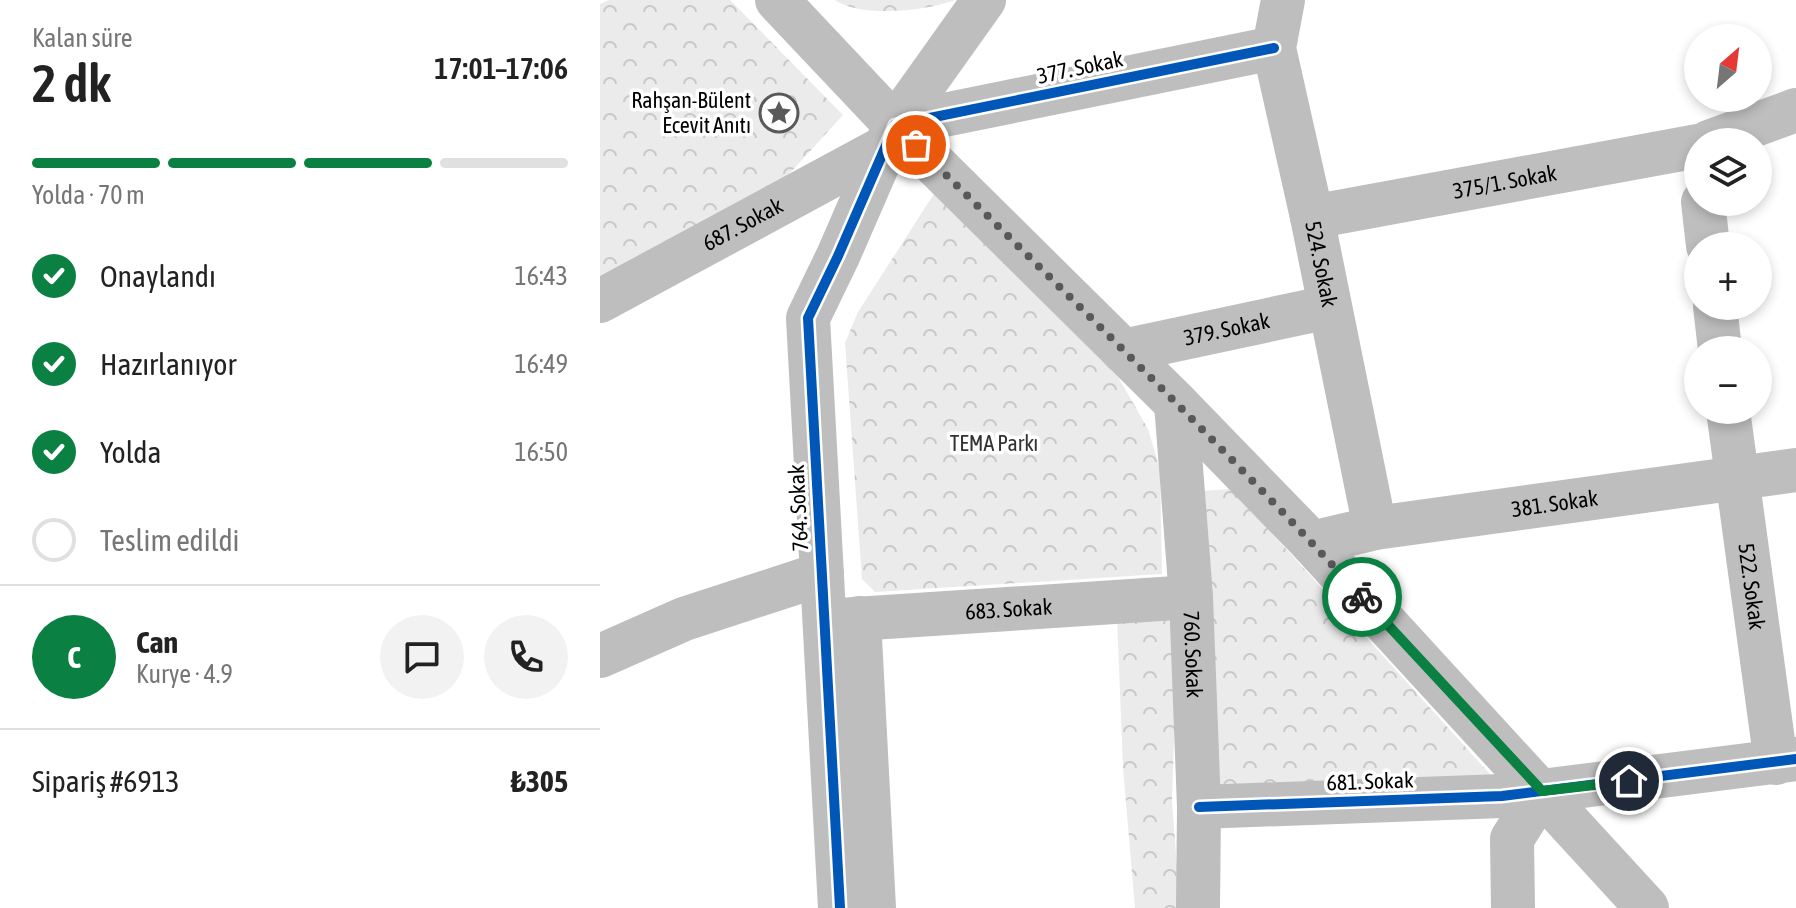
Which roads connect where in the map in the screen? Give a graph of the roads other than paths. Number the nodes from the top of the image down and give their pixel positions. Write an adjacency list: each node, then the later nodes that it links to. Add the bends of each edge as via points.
1 (777, 0): 7 (street)
2 (984, 0): 7 (street)
3 (1283, 0): 4 (street, 524. Sokak)
4 (1274, 48): 7 (street, 377. Sokak); 9 (street, 524. Sokak)
5 (1796, 110): 6 (street, 375/1. Sokak)
6 (1752, 128)
7 (890, 136): 10 (street, 687. Sokak); 12 (street); 19 (street, 764. Sokak, via 808,318)
8 (1684, 152): 9 (street, 375/1. Sokak)
9 (1312, 217): 11 (street, 524. Sokak)
10 (600, 301)
11 (1329, 307): 12 (street, 379. Sokak); 17 (street, 524. Sokak)
12 (1123, 351): 13 (street)
13 (1176, 403): 18 (street); 20 (street, 760. Sokak)
14 (1730, 424): 16 (street, 522. Sokak)
15 (1796, 470): 16 (street, 381. Sokak)
16 (1736, 480): 17 (street, 381. Sokak); 23 (street, 522. Sokak)
17 (1375, 528): 18 (street, 381. Sokak)
18 (1312, 543): 24 (street)
19 (822, 574): 21 (street, 764. Sokak); 22 (street, via 684,619)
20 (1191, 597): 21 (street, 683. Sokak); 25 (street, 760. Sokak)
21 (842, 619): 26 (street, 764. Sokak); 27 (street, 764. Sokak)
22 (600, 656)
23 (1786, 761): 24 (street, 681. Sokak)
24 (1542, 791): 25 (street, 681. Sokak); 29 (street, via 1512,839); 30 (street)
25 (1199, 807): 28 (street, 760. Sokak)
26 (840, 908)
27 (874, 908)
28 (1198, 908)
29 (1513, 908)
30 (1647, 908)

